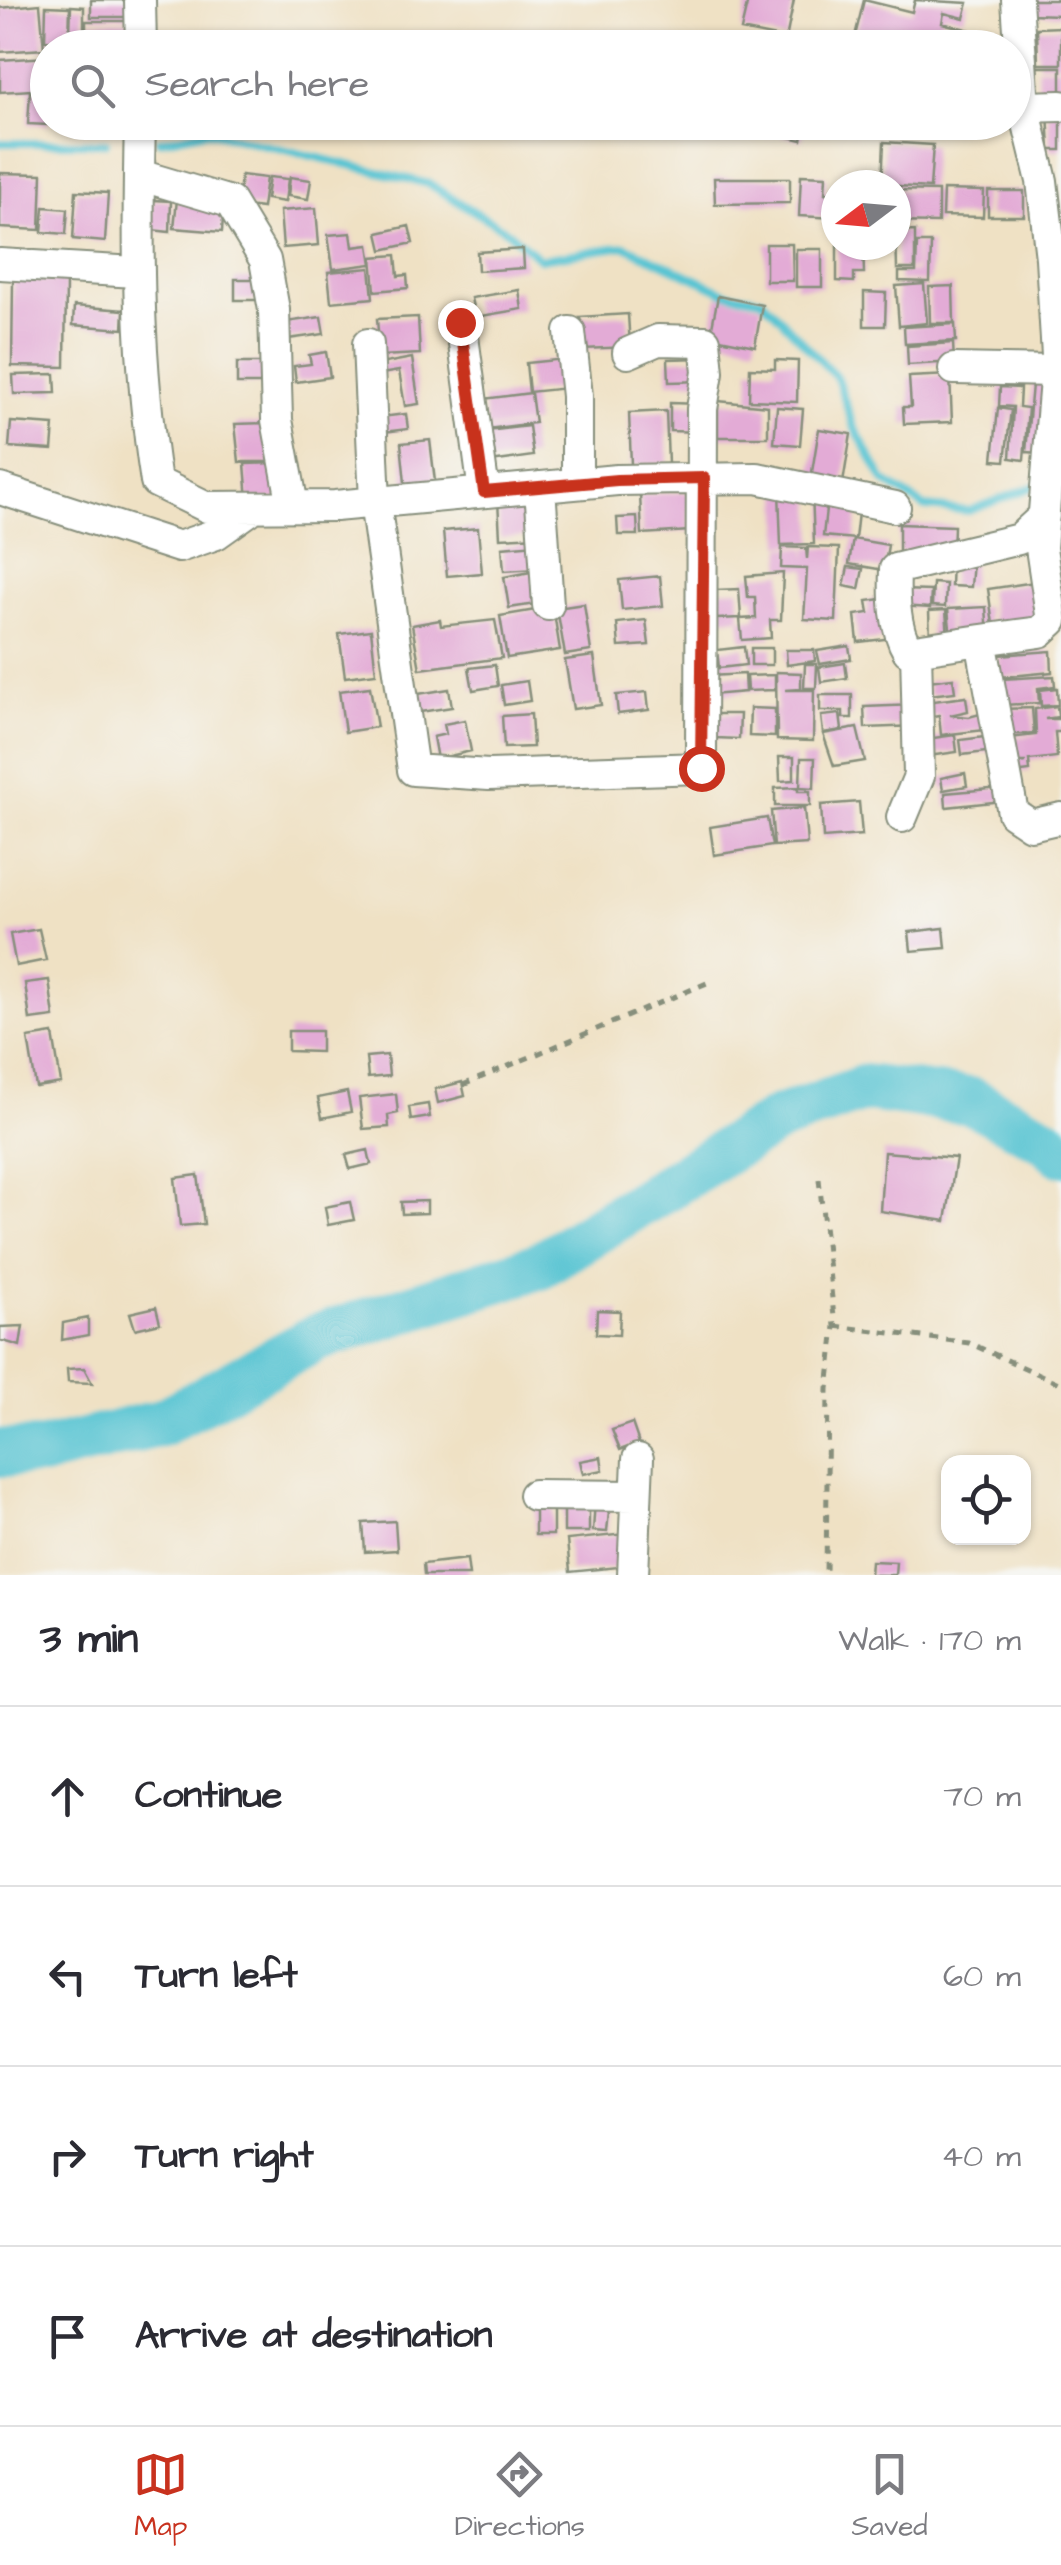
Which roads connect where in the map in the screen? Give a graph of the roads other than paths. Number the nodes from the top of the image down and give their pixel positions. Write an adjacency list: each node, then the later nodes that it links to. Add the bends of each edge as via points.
1 (140, 0): 3 (street)
2 (1017, 0): 4 (street)
3 (140, 30)
4 (1019, 30)
5 (1061, 106): 6 (street)
6 (1031, 107)
7 (1031, 136): 12 (street)
8 (140, 140): 9 (street)
9 (139, 175): 11 (street); 26 (street, via 230,202 265,260 274,310 277,420)
10 (0, 264): 11 (street)
11 (136, 272): 25 (street, via 156,482 206,507)
12 (1057, 280): 18 (street)
13 (460, 322): 23 (street)
14 (570, 332): 20 (street)
15 (368, 344): 24 (street)
16 (628, 354): 19 (street, via 658,340 705,341)
17 (954, 370): 18 (street)
18 (1055, 371): 28 (street)
19 (704, 478): 20 (street); 24 (street, via 701,768 488,775 413,770); 27 (street, via 772,480)
20 (577, 483): 21 (street)
21 (540, 487): 23 (street); 29 (street)
22 (0, 489): 25 (street, via 179,548 216,534)
23 (484, 492): 24 (street)
24 (375, 502): 26 (street)
25 (254, 506): 26 (street)
26 (292, 506)
27 (895, 507)
28 (1044, 516): 30 (street, via 1041,548 1052,622 1040,632); 31 (street, via 1019,539 896,570 900,639 908,652)
29 (548, 605)
30 (982, 640): 31 (street); 33 (street, via 1013,814 1031,825)
31 (916, 650): 32 (street, via 920,776)
32 (902, 817)
33 (1061, 818)
34 (638, 1459): 36 (street)
35 (534, 1495): 36 (street)
36 (636, 1496): 37 (street)
37 (633, 1575)

